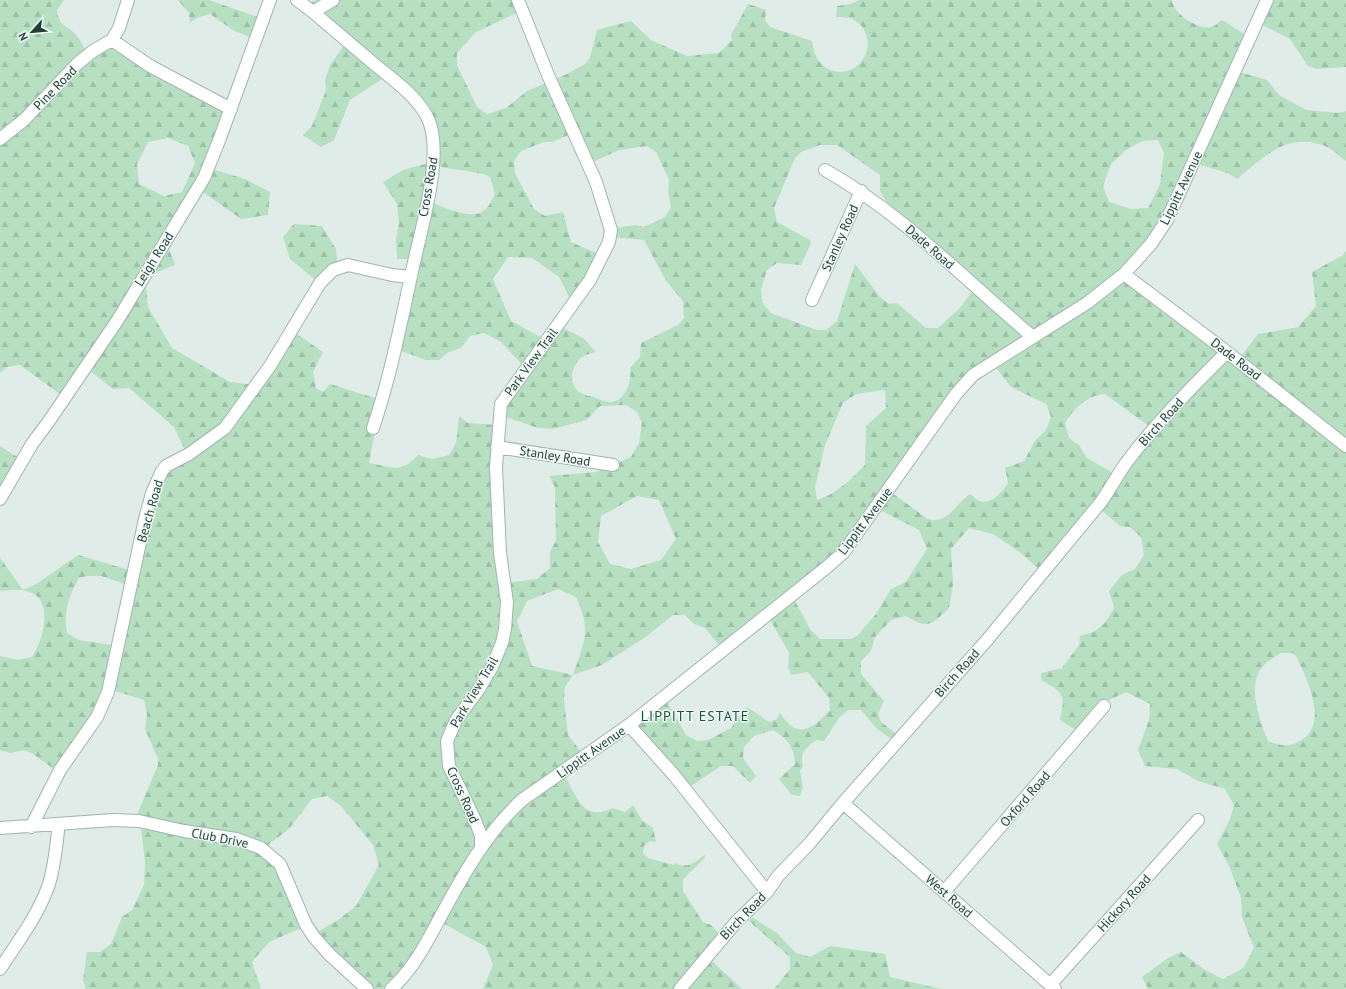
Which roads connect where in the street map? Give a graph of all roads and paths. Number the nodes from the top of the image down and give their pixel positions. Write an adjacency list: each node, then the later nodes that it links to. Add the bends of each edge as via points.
1 (128, 0): 8 (street, via 119,28)
2 (270, 0): 9 (street, Leigh Road)
3 (297, 0): 7 (street, Cross Road)
4 (333, 0): 7 (street)
5 (518, 0): 20 (street, Park View Trail, via 596,182 611,230 609,242 590,280 501,404)
6 (1267, 0): 13 (street, Lippitt Avenue, via 1167,220 1151,244)
7 (313, 12): 14 (street, Cross Road, via 412,97 429,121 435,145 433,171)
8 (112, 40): 9 (street, via 150,66); 10 (street, Pine Road, via 77,64 24,120)
9 (231, 109): 22 (street, Leigh Road, via 204,178 117,321 32,444)
10 (0, 139)
11 (825, 170): 12 (street, Stanley Road)
12 (861, 191): 15 (street, Stanley Road); 16 (street, Dade Road, via 888,211)
13 (1124, 274): 16 (street, Lippitt Avenue, via 1087,303); 17 (street, Dade Road)
14 (410, 277): 18 (street, Cross Road, via 392,369); 29 (street, Beach Road, via 348,264 333,270 320,283 270,366 225,428 189,454 166,466 152,493 145,519 108,692 97,717 60,770)
15 (812, 300)
16 (1033, 337): 24 (street, Lippitt Avenue, via 973,375 956,394 843,553)
17 (1227, 352): 19 (street, Dade Road); 26 (street, Birch Road, via 1144,441 1112,487 987,640)
18 (373, 428)
19 (1346, 446)
20 (497, 447): 21 (street, Stanley Road); 25 (street, Park View Trail, via 500,553 507,602 505,629 492,667 456,720)
21 (612, 465)
22 (0, 499)
23 (1104, 706): 33 (street, Oxford Road)
24 (629, 725): 31 (street, Lippitt Avenue, via 522,800 508,812); 32 (street, via 673,774)
25 (447, 741): 31 (street, Cross Road, via 449,766 475,820)
26 (843, 803): 32 (street, Birch Road, via 778,876); 33 (street, West Road)
27 (1198, 820): 35 (street, Hickory Road)
28 (58, 824): 29 (street, Club Drive); 34 (street, via 54,864 48,887 38,909); 36 (street, Club Drive, via 139,821 236,839 261,848 280,864 306,925 314,937)
29 (31, 827): 30 (street, Club Drive)
30 (0, 828)
31 (481, 848): 37 (street, Lippitt Avenue, via 409,971)
32 (767, 892): 38 (street, Birch Road, via 737,921)
33 (944, 892): 35 (street, West Road)
34 (0, 969)
35 (1053, 987)
36 (367, 989)
37 (391, 989)
38 (680, 989)

